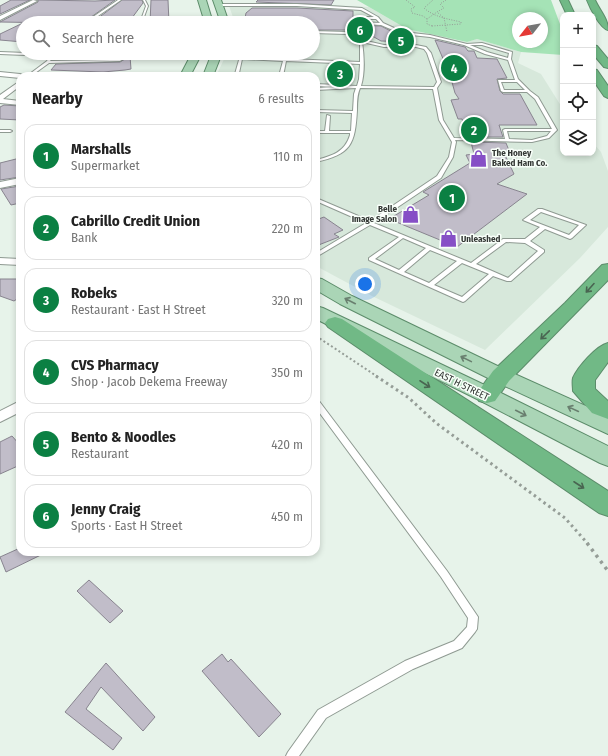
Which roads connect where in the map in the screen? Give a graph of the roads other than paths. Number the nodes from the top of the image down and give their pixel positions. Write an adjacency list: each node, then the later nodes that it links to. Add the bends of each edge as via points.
1 (120, 0): 11 (lane)
2 (144, 0): 12 (lane, via 147,6)
3 (202, 0): 13 (main road)
4 (564, 0): 10 (highway)
5 (591, 0): 18 (highway)
6 (35, 1): 15 (street)
7 (218, 2): 8 (lane); 14 (main road)
8 (243, 4): 9 (lane); 16 (lane, via 362,9)
9 (241, 12)
10 (570, 12)
11 (97, 16)
12 (143, 16)
13 (207, 16)
14 (223, 16)
15 (0, 18)
16 (377, 18): 17 (lane); 17 (lane, via 360,18 361,23)
17 (382, 24): 21 (lane, via 402,33)
18 (608, 27)
19 (320, 32): 20 (lane, via 355,33 360,36)
20 (360, 40): 32 (lane); 47 (lane, via 384,46 425,48 439,82)
21 (464, 44): 25 (lane); 25 (lane, via 482,44 511,53)
22 (596, 51): 33 (highway)
23 (0, 53): 24 (lane)
24 (16, 53)
25 (509, 59): 42 (lane)
26 (118, 60): 31 (lane)
27 (193, 60): 35 (main road)
28 (214, 60): 36 (main road)
29 (240, 60): 37 (lane)
30 (285, 60): 32 (lane); 38 (lane)
31 (48, 62): 34 (lane)
32 (362, 63): 45 (lane)
33 (608, 65)
34 (34, 72)
35 (187, 72)
36 (210, 72)
37 (238, 72)
38 (282, 72)
39 (0, 74): 40 (street)
40 (16, 76)
41 (596, 76): 49 (highway)
42 (519, 81): 48 (lane); 48 (lane, via 500,81 503,90)
43 (320, 85): 45 (lane)
44 (16, 86): 50 (street)
45 (358, 87): 46 (lane); 47 (lane); 54 (lane)
46 (320, 88)
47 (435, 88): 63 (lane, via 441,120)
48 (528, 91): 57 (lane, via 537,98)
49 (608, 94)
50 (0, 98)
51 (0, 101): 52 (street)
52 (16, 103)
53 (320, 111): 54 (lane)
54 (353, 114): 56 (lane); 62 (lane)
55 (320, 116): 56 (lane)
56 (328, 116): 61 (lane)
57 (555, 130): 64 (lane, via 548,137 532,141); 64 (lane, via 505,130)
58 (0, 131): 59 (lane)
59 (10, 131)
60 (320, 132): 61 (lane)
61 (327, 132): 62 (lane)
62 (352, 132): 65 (lane, via 352,139 343,151)
63 (452, 139): 64 (lane); 71 (lane, via 454,142 451,157 438,177)
64 (507, 140)
65 (320, 159)
66 (16, 181): 67 (street)
67 (0, 185)
68 (320, 202): 69 (lane)
69 (324, 204): 70 (lane); 71 (lane)
70 (320, 205)
71 (370, 223): 73 (lane); 76 (lane)
72 (544, 227): 72 (lane, via 526,220 540,210 583,225 570,237); 74 (lane)
73 (403, 236): 75 (lane); 82 (lane, via 371,259)
74 (526, 241): 80 (lane, via 505,240); 83 (lane, via 542,251 509,280)
75 (430, 247): 78 (lane); 82 (lane)
76 (320, 253)
77 (0, 260): 79 (street)
78 (462, 260): 80 (lane); 85 (lane)
79 (16, 262)
80 (473, 264): 83 (lane)
81 (608, 269): 88 (highway, one-way to 88)
82 (400, 272): 85 (lane)
83 (493, 273): 85 (lane, via 463,300)
84 (320, 285): 88 (main road, one-way to 84)
85 (430, 285)
86 (322, 324): 89 (main road, EAST H STREET); 96 (highway, one-way to 96)
87 (608, 350): 92 (highway, via 584,379 584,391 600,407)
88 (501, 376): 89 (highway); 94 (main road, one-way to 88)
89 (487, 395): 95 (main road, EAST H STREET, one-way to 95)
90 (16, 408): 93 (street)
91 (320, 408): 97 (lane, via 444,574 473,617 472,629 458,645 409,665 322,714)
92 (608, 411)
93 (0, 417)
94 (608, 426)
95 (608, 457)
96 (608, 505)
97 (292, 756)

